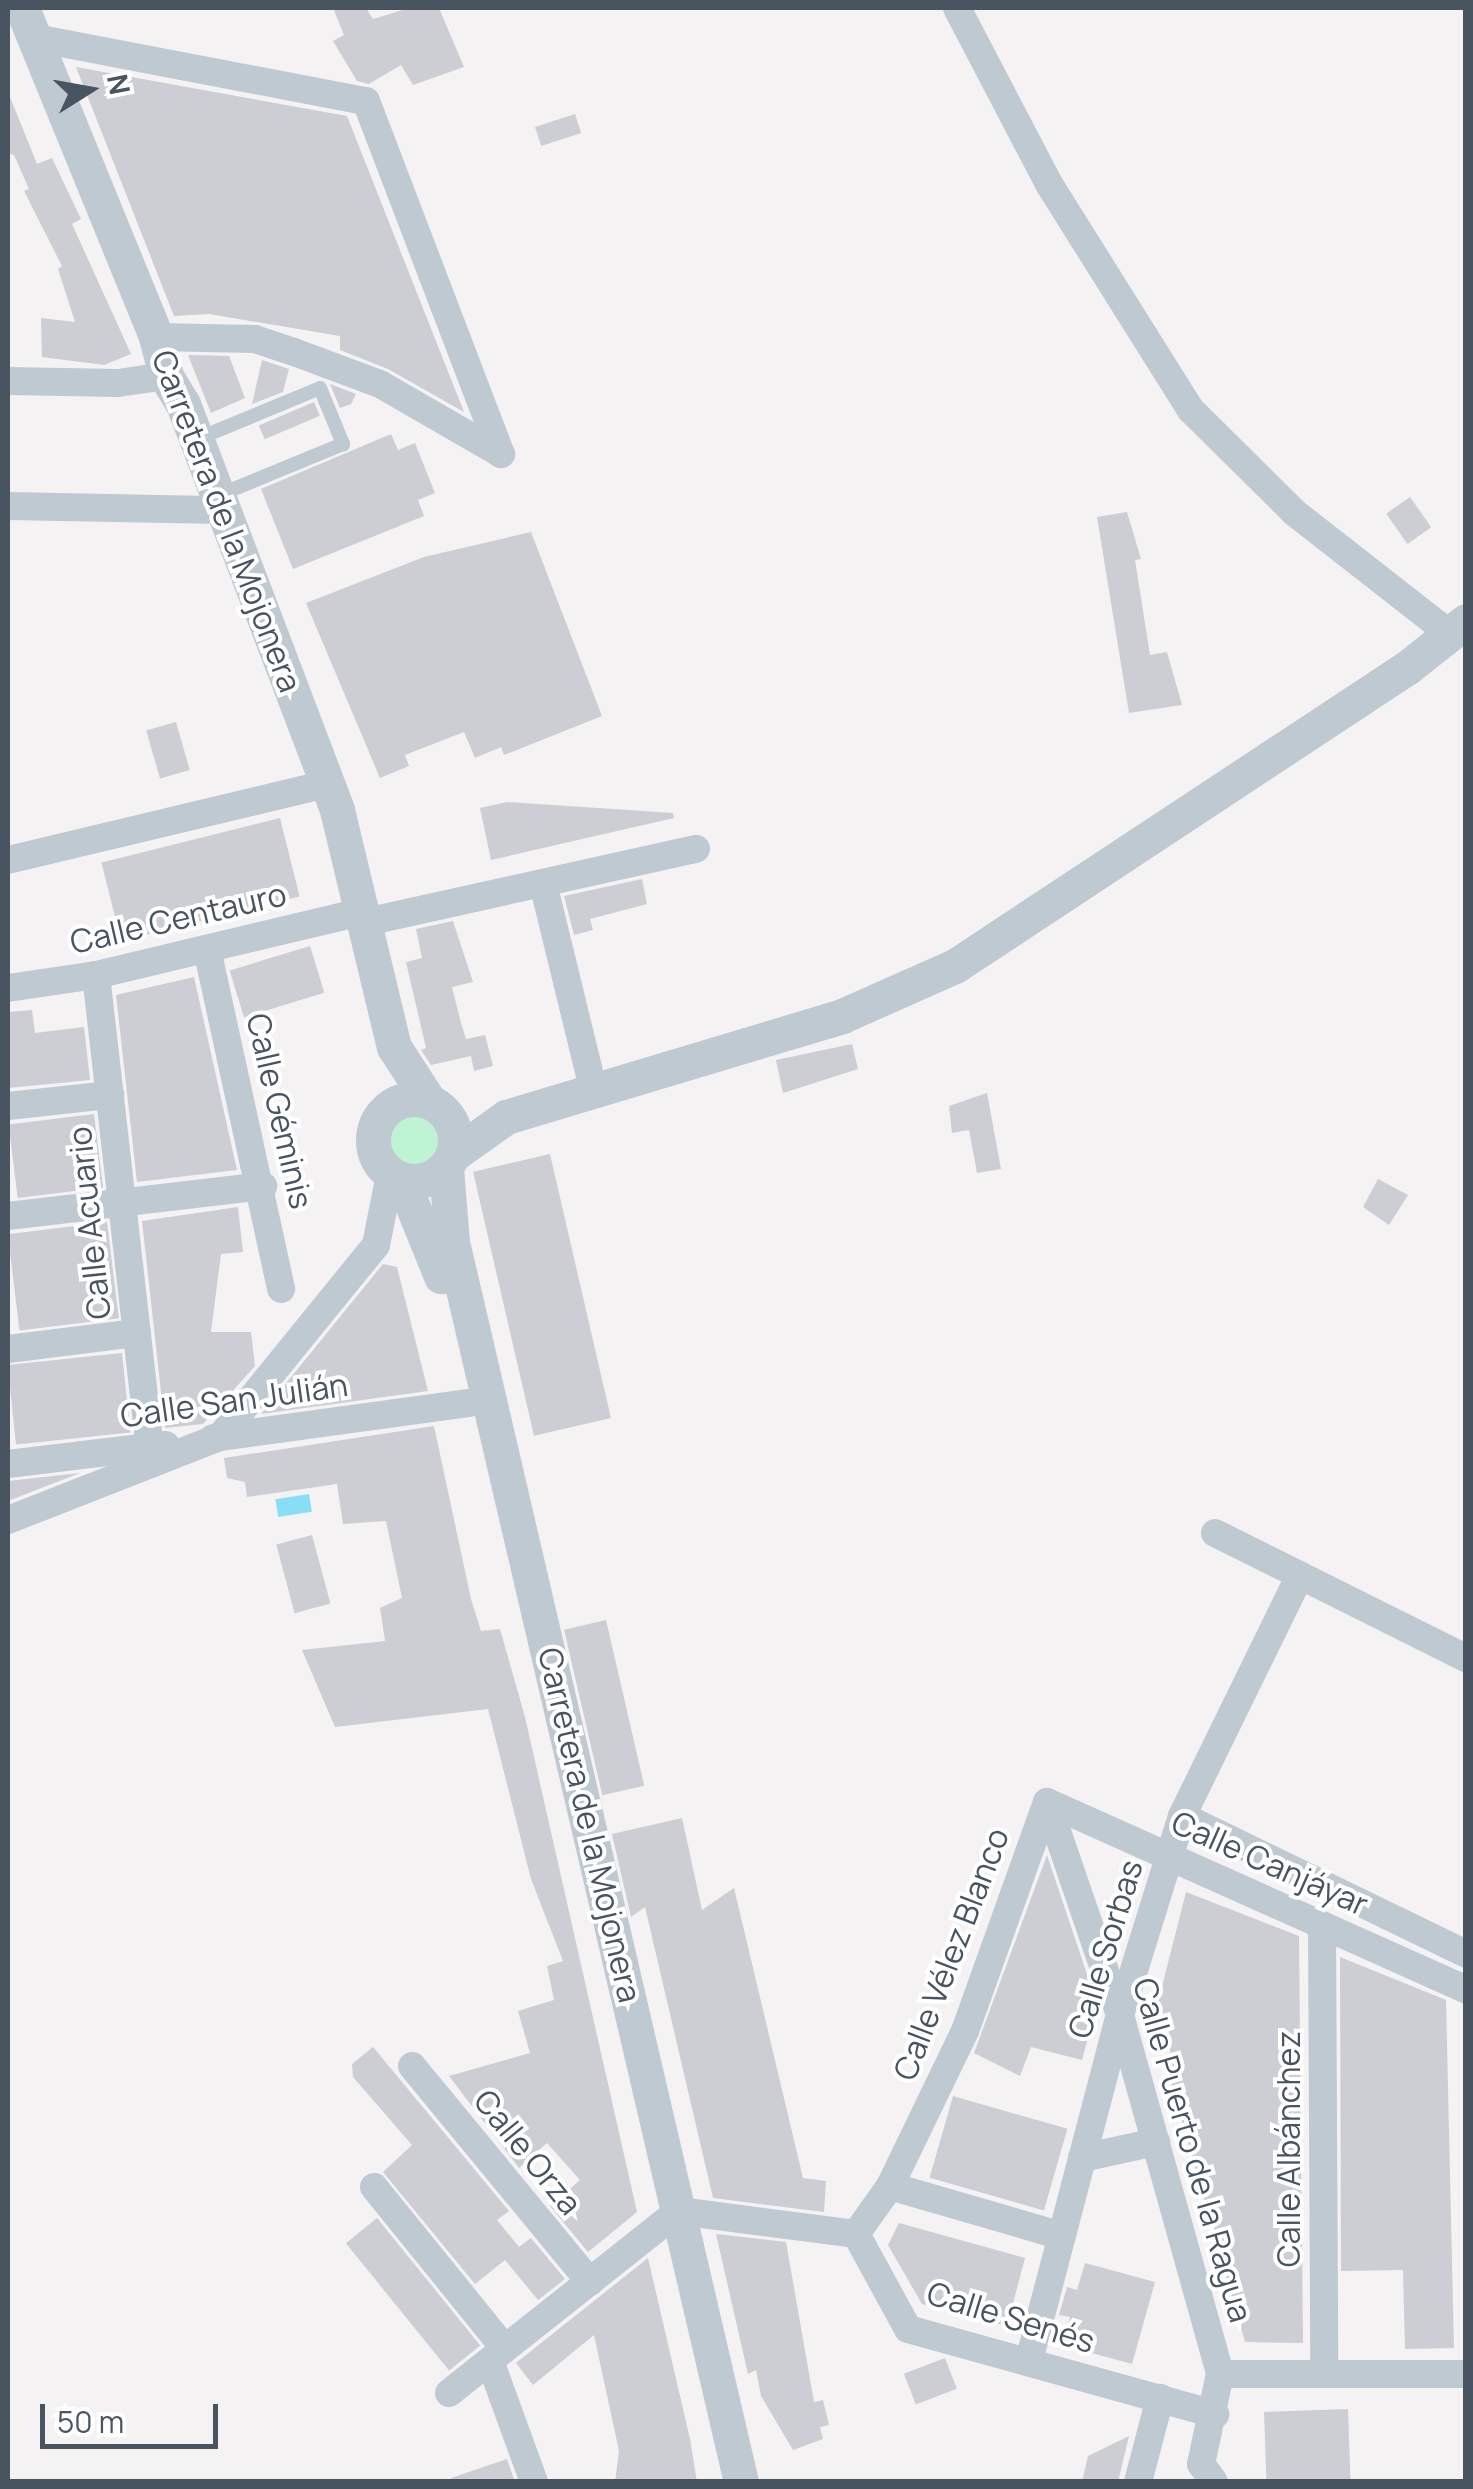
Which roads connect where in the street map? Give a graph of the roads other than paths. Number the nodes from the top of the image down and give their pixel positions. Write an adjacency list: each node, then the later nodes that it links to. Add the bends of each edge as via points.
1 (957, 8): 9 (street, via 1050,184 1191,410 1295,513)
2 (28, 23): 3 (street, Carretera de la Mojonera); 3 (street, via 366,101 502,454 380,384 294,352 255,340)
3 (156, 337): 4 (street, Carretera de la Mojonera)
4 (166, 376): 5 (street, via 118,384); 6 (street, Carretera de la Mojonera)
5 (8, 382)
6 (197, 439): 7 (street, Carretera de la Mojonera); 7 (lane, via 320,388 343,444)
7 (221, 502): 8 (street); 10 (street, Carretera de la Mojonera)
8 (8, 506)
9 (1458, 627): 19 (street, via 955,966 842,1016)
10 (327, 784): 12 (street); 14 (street, Carretera de la Mojonera)
11 (696, 849): 13 (street, Calle Centauro)
12 (8, 860)
13 (543, 882): 14 (street, Calle Centauro); 19 (street)
14 (365, 917): 15 (street, Calle Centauro); 18 (street, Carretera de la Mojonera)
15 (207, 948): 16 (street, Calle Centauro); 27 (street, Calle Géminis)
16 (96, 974): 17 (street, Calle Centauro); 20 (street, Calle Acuario)
17 (8, 988)
18 (394, 1047): 21 (street, Carretera de la Mojonera); 23 (street, Carretera de la Mojonera)
19 (594, 1092): 24 (street)
20 (110, 1095): 22 (street); 28 (street, Calle Acuario)
21 (434, 1104): 23 (street, via 405,1100); 24 (street); 25 (street, via 454,1128)
22 (8, 1106)
23 (384, 1112): 26 (street, via 374,1148)
24 (506, 1117): 25 (street)
25 (450, 1161): 26 (street, via 429,1179); 55 (street, Carretera de la Mojonera, via 452,1242)
26 (396, 1177): 30 (street); 31 (street, Carretera de la Mojonera)
27 (263, 1186): 28 (street); 32 (street, Calle Géminis)
28 (122, 1203): 29 (street); 33 (street, Calle Acuario)
29 (8, 1216)
30 (376, 1245): 31 (street, via 417,1238); 36 (street)
31 (434, 1246): 35 (street, Carretera de la Mojonera)
32 (281, 1289)
33 (137, 1333): 34 (street); 37 (street, Calle Acuario)
34 (8, 1349)
35 (470, 1403): 36 (street, Calle San Julián); 55 (street, Carretera de la Mojonera)
36 (220, 1437): 37 (street, Calle San Julián)
37 (150, 1456): 38 (street, Calle San Julián); 39 (street)
38 (8, 1464)
39 (8, 1520)
40 (1215, 1533): 41 (street)
41 (1300, 1575): 42 (street); 44 (street, Calle Sorbas)
42 (1466, 1658)
43 (1047, 1802): 45 (street, Calle Canjáyar); 49 (street, Calle Puerto de la Ragua); 53 (street, Calle Vélez Blanco, via 965,2031)
44 (1182, 1816): 45 (street, Calle Sorbas); 47 (street, Calle Canjáyar)
45 (1170, 1857): 46 (street, Calle Canjáyar); 49 (street, Calle Sorbas)
46 (1322, 1925): 48 (street, Calle Canjáyar); 62 (street, Calle Albánchez)
47 (1466, 1954)
48 (1466, 1989)
49 (1120, 2015): 51 (street, Calle Puerto de la Ragua); 52 (street, Calle Sorbas)
50 (412, 2066): 58 (street, Calle Orza)
51 (1156, 2142): 52 (street); 61 (street, Calle Puerto de la Ragua)
52 (1082, 2158): 57 (street, Calle Sorbas)
53 (890, 2186): 56 (street, Calle Vélez Blanco); 57 (street)
54 (374, 2188): 59 (street)
55 (670, 2219): 56 (street); 58 (street); 69 (street, Carretera de la Mojonera); 70 (street, Carretera de la Mojonera)
56 (856, 2234): 60 (street, Calle Senés, via 908,2329)
57 (1062, 2236): 60 (street, Calle Sorbas)
58 (590, 2282): 59 (street)
59 (498, 2355): 64 (street); 68 (street)
60 (1029, 2361): 65 (street, Calle Senés)
61 (1220, 2374): 62 (street); 66 (street, Calle Puerto de la Ragua)
62 (1324, 2374): 63 (street)
63 (1466, 2374)
64 (449, 2393)
65 (1160, 2398): 66 (street, Calle Senés); 71 (street)
66 (1215, 2414): 67 (street, Calle Puerto de la Ragua)
67 (1208, 2473)
68 (534, 2482)
69 (717, 2482)
70 (741, 2482)
71 (1138, 2482)

